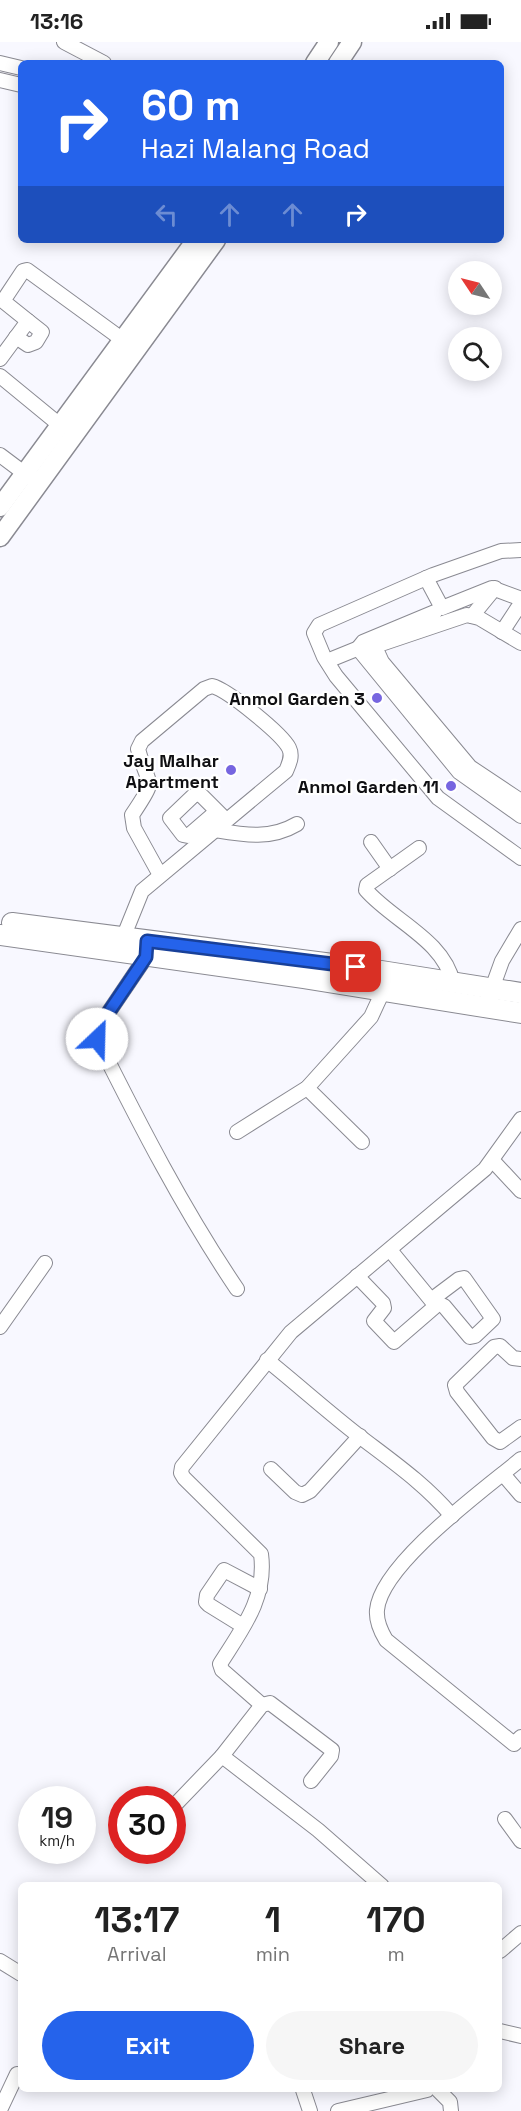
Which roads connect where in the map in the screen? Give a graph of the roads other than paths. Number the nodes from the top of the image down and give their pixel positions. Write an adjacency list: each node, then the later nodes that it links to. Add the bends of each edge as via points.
1 (64, 42): 4 (street)
2 (329, 42): 5 (street)
3 (352, 42): 6 (street)
4 (80, 57)
5 (317, 60)
6 (340, 60)
7 (0, 63): 8 (street)
8 (18, 67)
9 (0, 80): 10 (street)
10 (18, 84)
11 (194, 243): 13 (street)
12 (214, 243): 19 (street)
13 (123, 340): 14 (street, via 27,270 3,301 28,321); 16 (street)
14 (0, 359)
15 (0, 376): 16 (street)
16 (61, 426): 18 (street)
17 (0, 455): 18 (street)
18 (25, 473): 19 (street); 20 (street)
19 (39, 484): 21 (street)
20 (0, 507)
21 (0, 537)
22 (521, 550): 23 (street, via 501,551)
23 (426, 578): 24 (street, via 442,608); 33 (street, via 316,627 314,633)
24 (495, 588): 26 (street); 27 (street, via 521,601)
25 (435, 612): 28 (street)
26 (472, 616): 28 (street); 29 (street)
27 (516, 620): 29 (street)
28 (420, 625): 32 (street)
29 (502, 632): 30 (street)
30 (521, 643)
31 (359, 648): 32 (street); 32 (street, via 360,644); 33 (street)
32 (378, 652): 34 (street, via 394,685 448,751 471,775)
33 (327, 661): 41 (street, via 438,798)
34 (500, 794): 35 (street); 36 (street)
35 (521, 801)
36 (521, 816)
37 (297, 824): 38 (street, via 267,836)
38 (214, 830): 43 (street); 43 (street, via 221,816 286,771 291,754 267,724 217,687 208,686 142,741 138,749 150,778 148,793 132,815 134,828)
39 (371, 842): 42 (street)
40 (419, 848): 42 (street)
41 (521, 858)
42 (390, 869): 49 (street, via 367,885 366,890 430,945 450,970)
43 (160, 875): 47 (street, via 142,891)
44 (0, 922): 47 (main road)
45 (521, 929): 52 (street, via 502,961)
46 (0, 935): 48 (main road)
47 (123, 938): 48 (main road)
48 (147, 949): 49 (main road, via 356,967); 50 (main road); 63 (street, via 98,1028 97,1039 147,1141 203,1239)
49 (453, 983): 52 (main road)
50 (383, 991): 52 (main road); 54 (street, via 371,1017)
51 (521, 993): 52 (main road)
52 (488, 998): 53 (main road)
53 (521, 1013)
54 (307, 1088): 56 (street); 57 (street)
55 (521, 1119): 58 (street)
56 (237, 1132)
57 (362, 1142)
58 (493, 1161): 59 (street); 60 (street)
59 (521, 1191)
60 (390, 1250): 62 (street); 62 (street, via 435,1302 394,1342 374,1321 384,1308 383,1303)
61 (45, 1263): 64 (street)
62 (357, 1276): 66 (street, via 291,1332)
63 (237, 1289)
64 (0, 1327)
65 (521, 1359): 67 (street, via 513,1358 500,1346 494,1347 455,1385 493,1438 500,1442)
66 (267, 1360): 68 (street); 74 (street, via 181,1473 256,1546 261,1554)
67 (521, 1427)
68 (360, 1436): 70 (street, via 302,1495); 73 (street, via 429,1490)
69 (521, 1459): 71 (street)
70 (271, 1469)
71 (504, 1474): 72 (street); 73 (street)
72 (521, 1495)
73 (452, 1516): 77 (street, via 393,1574 377,1609 378,1626 386,1640)
74 (260, 1589): 75 (street, via 256,1606); 75 (street, via 224,1570 207,1595 209,1605)
75 (243, 1626): 76 (street, via 220,1668)
76 (262, 1705): 78 (street); 79 (street, via 273,1704 332,1750)
77 (519, 1745)
78 (222, 1756): 80 (street); 83 (street)
79 (311, 1781)
80 (186, 1793)
81 (505, 1819): 82 (street)
82 (521, 1840)
83 (377, 1882)
84 (521, 1933): 85 (street)
85 (502, 1949)
86 (0, 1961): 87 (street)
87 (18, 1972)
88 (502, 2031): 89 (street)
89 (521, 2036)
90 (17, 2074): 94 (street)
91 (304, 2092): 95 (street)
92 (419, 2092): 96 (street)
93 (440, 2092): 97 (street, via 450,2102)
94 (0, 2110)
95 (310, 2111)
96 (338, 2111)
97 (451, 2111)

